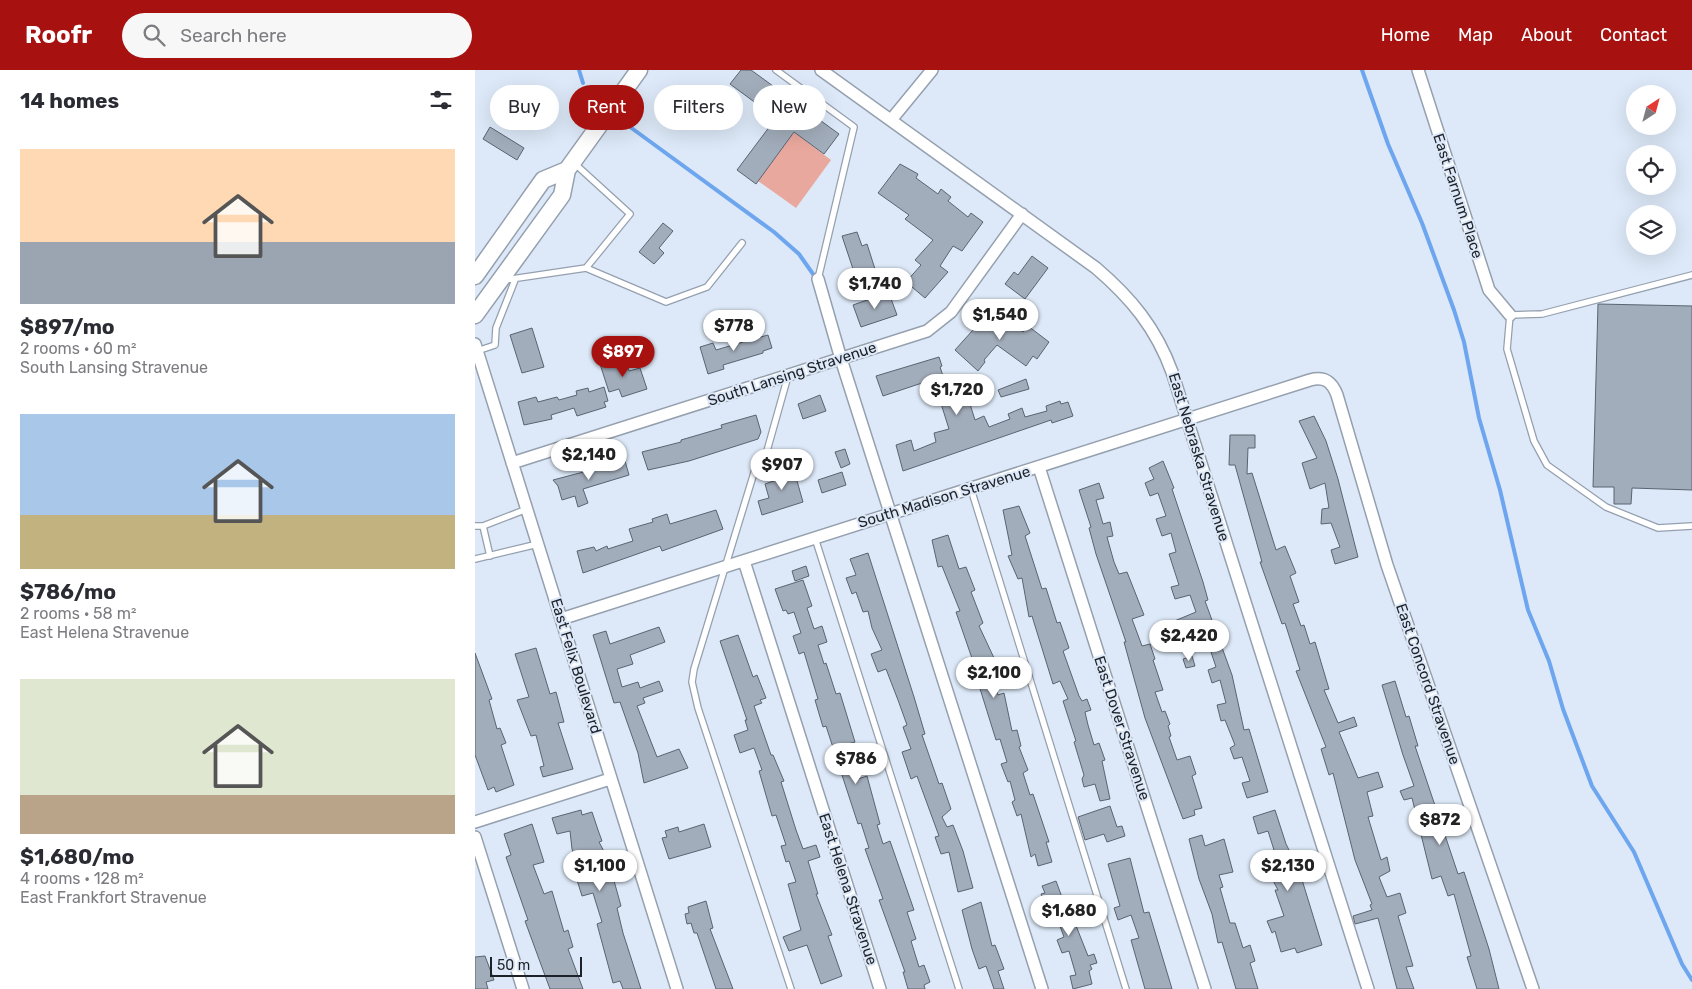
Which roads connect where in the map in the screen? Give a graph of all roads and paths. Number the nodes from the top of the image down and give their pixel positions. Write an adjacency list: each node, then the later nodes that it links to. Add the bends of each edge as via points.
1 (639, 70): 7 (main road)
2 (776, 70): 14 (lane, via 854,127)
3 (821, 70): 6 (street, East Nebraska Stravenue)
4 (932, 70): 6 (street)
5 (1418, 70): 16 (street, East Farnum Place, via 1489,290)
6 (891, 120): 8 (street, East Nebraska Stravenue)
7 (570, 166): 10 (lane, via 630,214); 12 (main road, via 543,180); 13 (main road, via 562,195)
8 (1022, 214): 18 (street, South Lansing Stravenue, via 951,312 927,330); 21 (street, East Nebraska Stravenue, via 1101,273 1144,315 1167,356)
9 (742, 243): 10 (lane, via 707,286 666,302)
10 (586, 268): 13 (lane)
11 (1692, 275): 16 (lane, via 1542,314)
12 (475, 276)
13 (507, 280): 15 (main road); 17 (lane, via 495,345)
14 (818, 280): 18 (street)
15 (475, 315)
16 (1510, 315): 29 (lane, via 1507,349 1535,440 1547,465 1606,507 1658,528)
17 (476, 347): 22 (street, East Felix Boulevard)
18 (841, 359): 19 (street, South Lansing Stravenue); 26 (street)
19 (788, 376): 22 (street, South Lansing Stravenue); 35 (lane, via 765,458 757,463)
20 (1326, 380): 21 (street, South Madison Stravenue, via 1310,380); 49 (street, East Concord Stravenue, via 1337,395 1387,565)
21 (1187, 420): 23 (street, South Madison Stravenue); 48 (street, East Nebraska Stravenue)
22 (512, 463): 25 (street, East Felix Boulevard)
23 (1039, 467): 24 (street, South Madison Stravenue); 47 (street, East Dover Stravenue)
24 (971, 488): 26 (street, South Madison Stravenue); 46 (lane)
25 (527, 509): 28 (lane); 31 (street, East Felix Boulevard)
26 (891, 514): 30 (street, South Madison Stravenue); 45 (street)
27 (475, 526): 28 (lane)
28 (483, 526): 32 (lane)
29 (1692, 526)
30 (815, 538): 34 (street, South Madison Stravenue); 44 (lane)
31 (538, 544): 32 (lane); 36 (street, East Felix Boulevard)
32 (490, 556): 33 (lane)
33 (475, 559)
34 (744, 561): 35 (street, South Madison Stravenue); 43 (street, East Helena Stravenue)
35 (723, 568): 36 (street, South Madison Stravenue); 42 (lane, via 692,682)
36 (561, 619): 37 (street, East Felix Boulevard)
37 (610, 779): 38 (street); 41 (street, East Felix Boulevard)
38 (475, 822)
39 (475, 837): 40 (street)
40 (523, 989)
41 (677, 989)
42 (791, 989)
43 (880, 989)
44 (959, 989)
45 (1042, 989)
46 (1126, 989)
47 (1205, 989)
48 (1368, 989)
49 (1533, 989)

